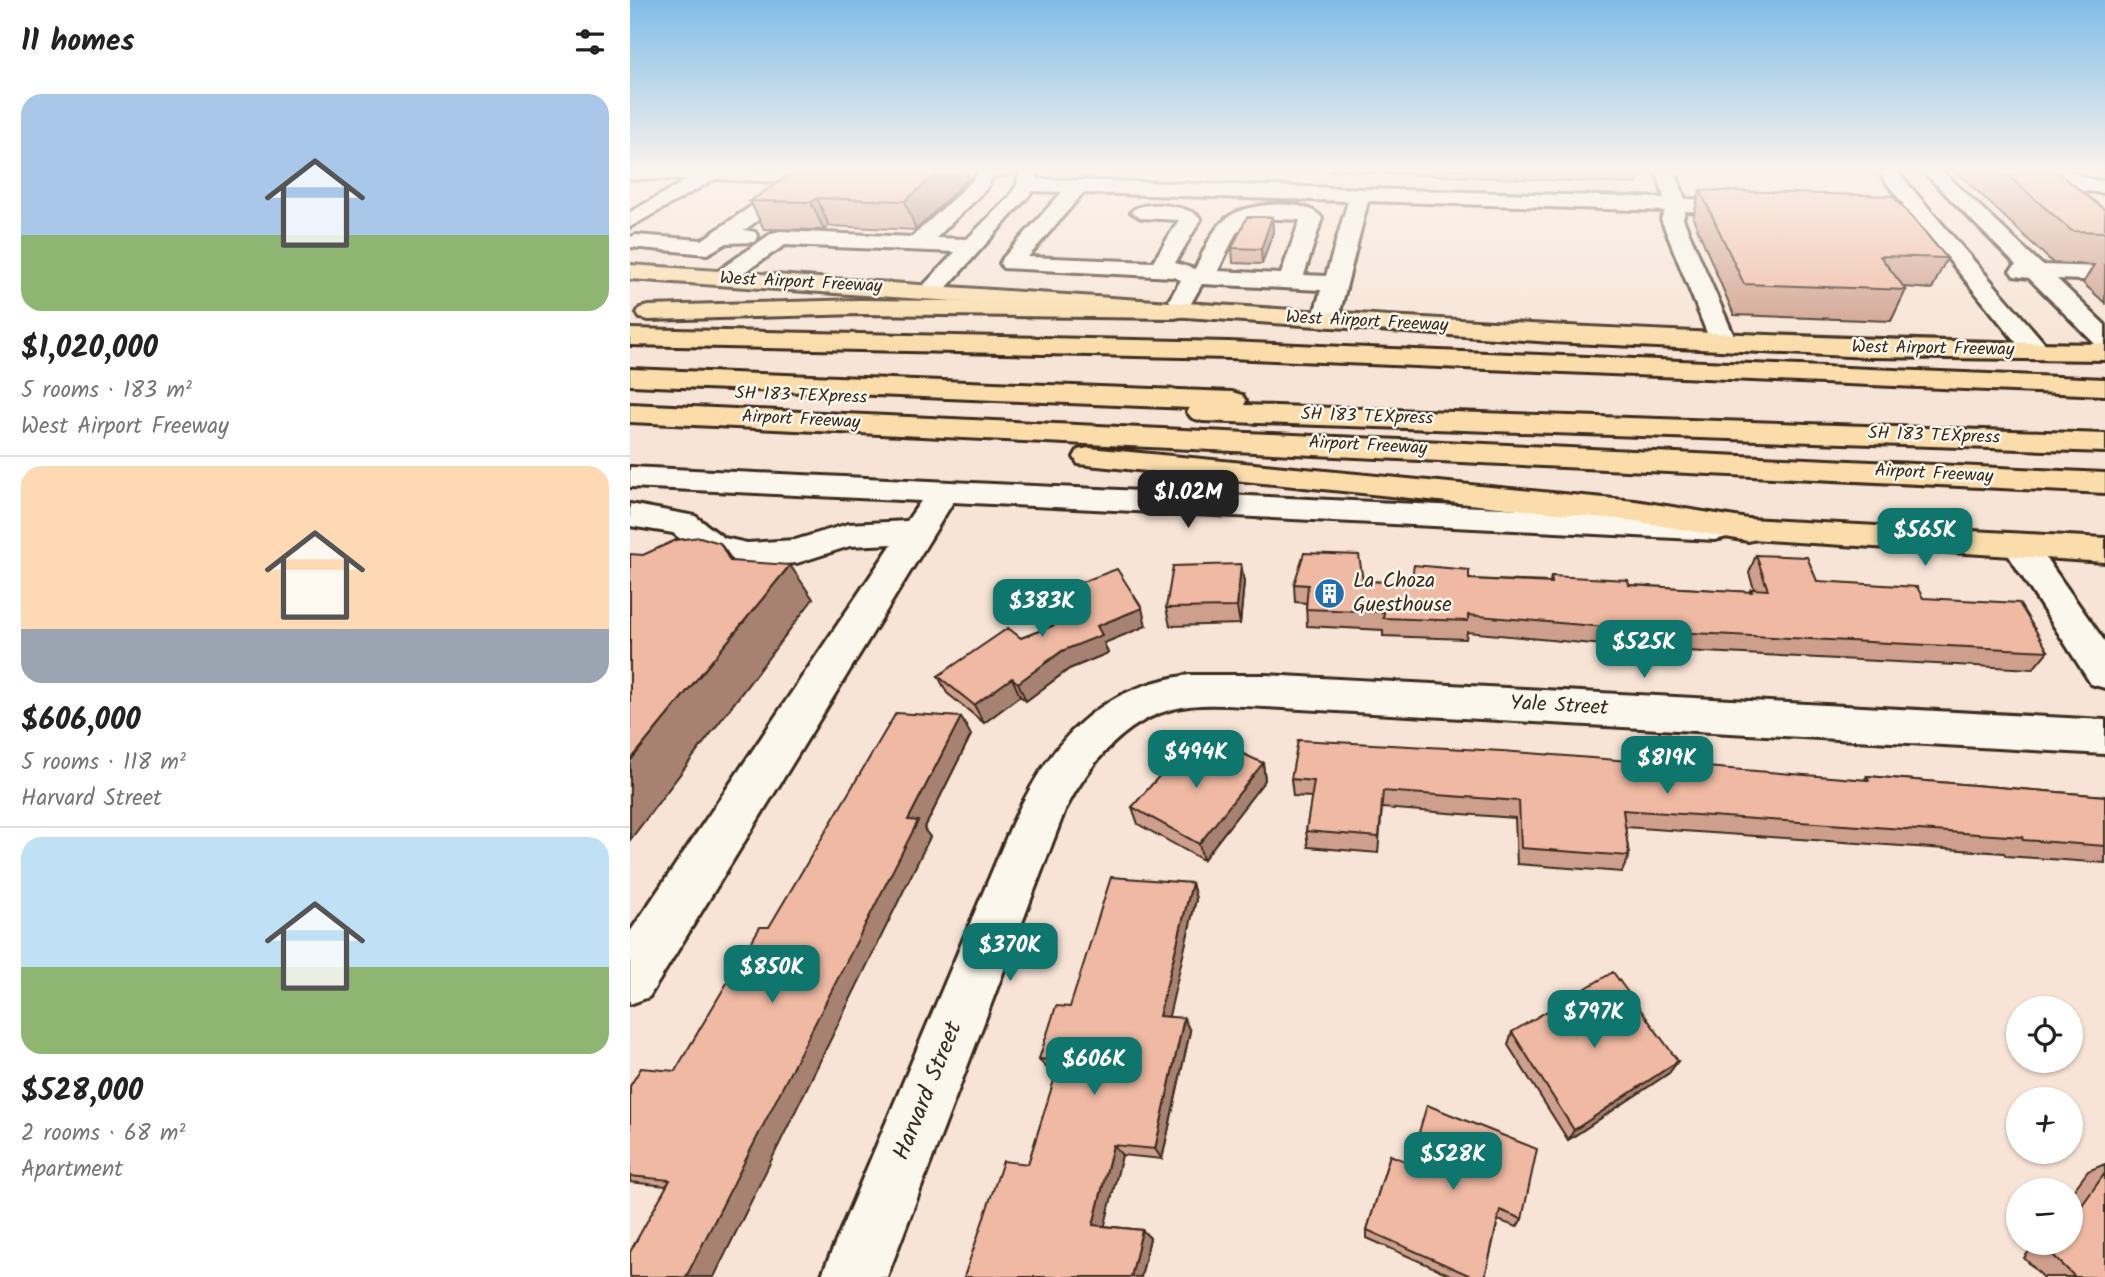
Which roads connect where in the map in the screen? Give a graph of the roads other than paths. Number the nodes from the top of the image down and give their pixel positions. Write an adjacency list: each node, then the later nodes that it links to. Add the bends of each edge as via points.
1 (733, 229): 14 (street)
2 (933, 229): 17 (street)
3 (988, 229): 16 (street)
4 (1041, 229): 13 (street)
5 (1184, 229): 19 (street)
6 (1226, 229): 23 (street)
7 (1307, 229): 25 (street)
8 (1350, 229): 26 (street)
9 (1676, 229): 33 (street)
10 (1936, 229): 18 (street)
11 (1990, 229): 20 (street)
12 (633, 232): 14 (street, via 707,247)
13 (1036, 234): 16 (street); 19 (street, via 1011,262)
14 (722, 236): 15 (street)
15 (780, 237): 17 (street); 24 (street)
16 (980, 239): 17 (street); 27 (street)
17 (918, 243)
18 (1968, 268): 20 (street); 35 (street)
19 (1160, 269): 23 (street)
20 (2031, 269): 22 (street); 32 (street)
21 (630, 272): 24 (main road, West Airport Freeway)
22 (2105, 274)
23 (1198, 277): 25 (street); 28 (street)
24 (720, 278): 27 (main road, West Airport Freeway)
25 (1290, 281): 26 (street, via 1327,283)
26 (1335, 288): 30 (street)
27 (930, 290): 28 (main road, West Airport Freeway)
28 (1175, 311): 29 (main road, via 859,307); 30 (main road, West Airport Freeway)
29 (630, 313)
30 (1325, 320): 33 (main road, West Airport Freeway)
31 (630, 337): 40 (main road, via 1229,350)
32 (2105, 340)
33 (1724, 343): 34 (main road, West Airport Freeway)
34 (1869, 349): 35 (main road, West Airport Freeway); 38 (main road, via 1938,361)
35 (2037, 351): 36 (main road, West Airport Freeway)
36 (2105, 352)
37 (630, 366): 42 (main road, via 1709,386)
38 (2105, 367)
39 (630, 377): 45 (main road, SH 183 TEXpress)
40 (2105, 387)
41 (630, 389): 46 (main road, SH 183 TEXpress)
42 (2105, 401)
43 (630, 413): 44 (main road, Airport Freeway)
44 (745, 417): 49 (main road, Airport Freeway); 52 (main road, via 856,439 1080,456 1636,511)
45 (2105, 429)
46 (2105, 443)
47 (630, 477): 48 (street)
48 (668, 478): 50 (street); 51 (street)
49 (2105, 483)
50 (944, 491): 52 (street); 53 (street)
51 (630, 514): 53 (street, via 683,524 713,547 747,555 797,551 848,535)
52 (1748, 530): 54 (main road)
53 (917, 532): 59 (street)
54 (2019, 545): 55 (main road); 56 (street)
55 (2105, 550)
56 (2105, 673)
57 (1181, 692): 58 (street, Yale Street, via 1265,691); 60 (street, Harvard Street, via 1139,704 1096,731 1056,779)
58 (2105, 737)
59 (630, 978)
60 (854, 1277)

